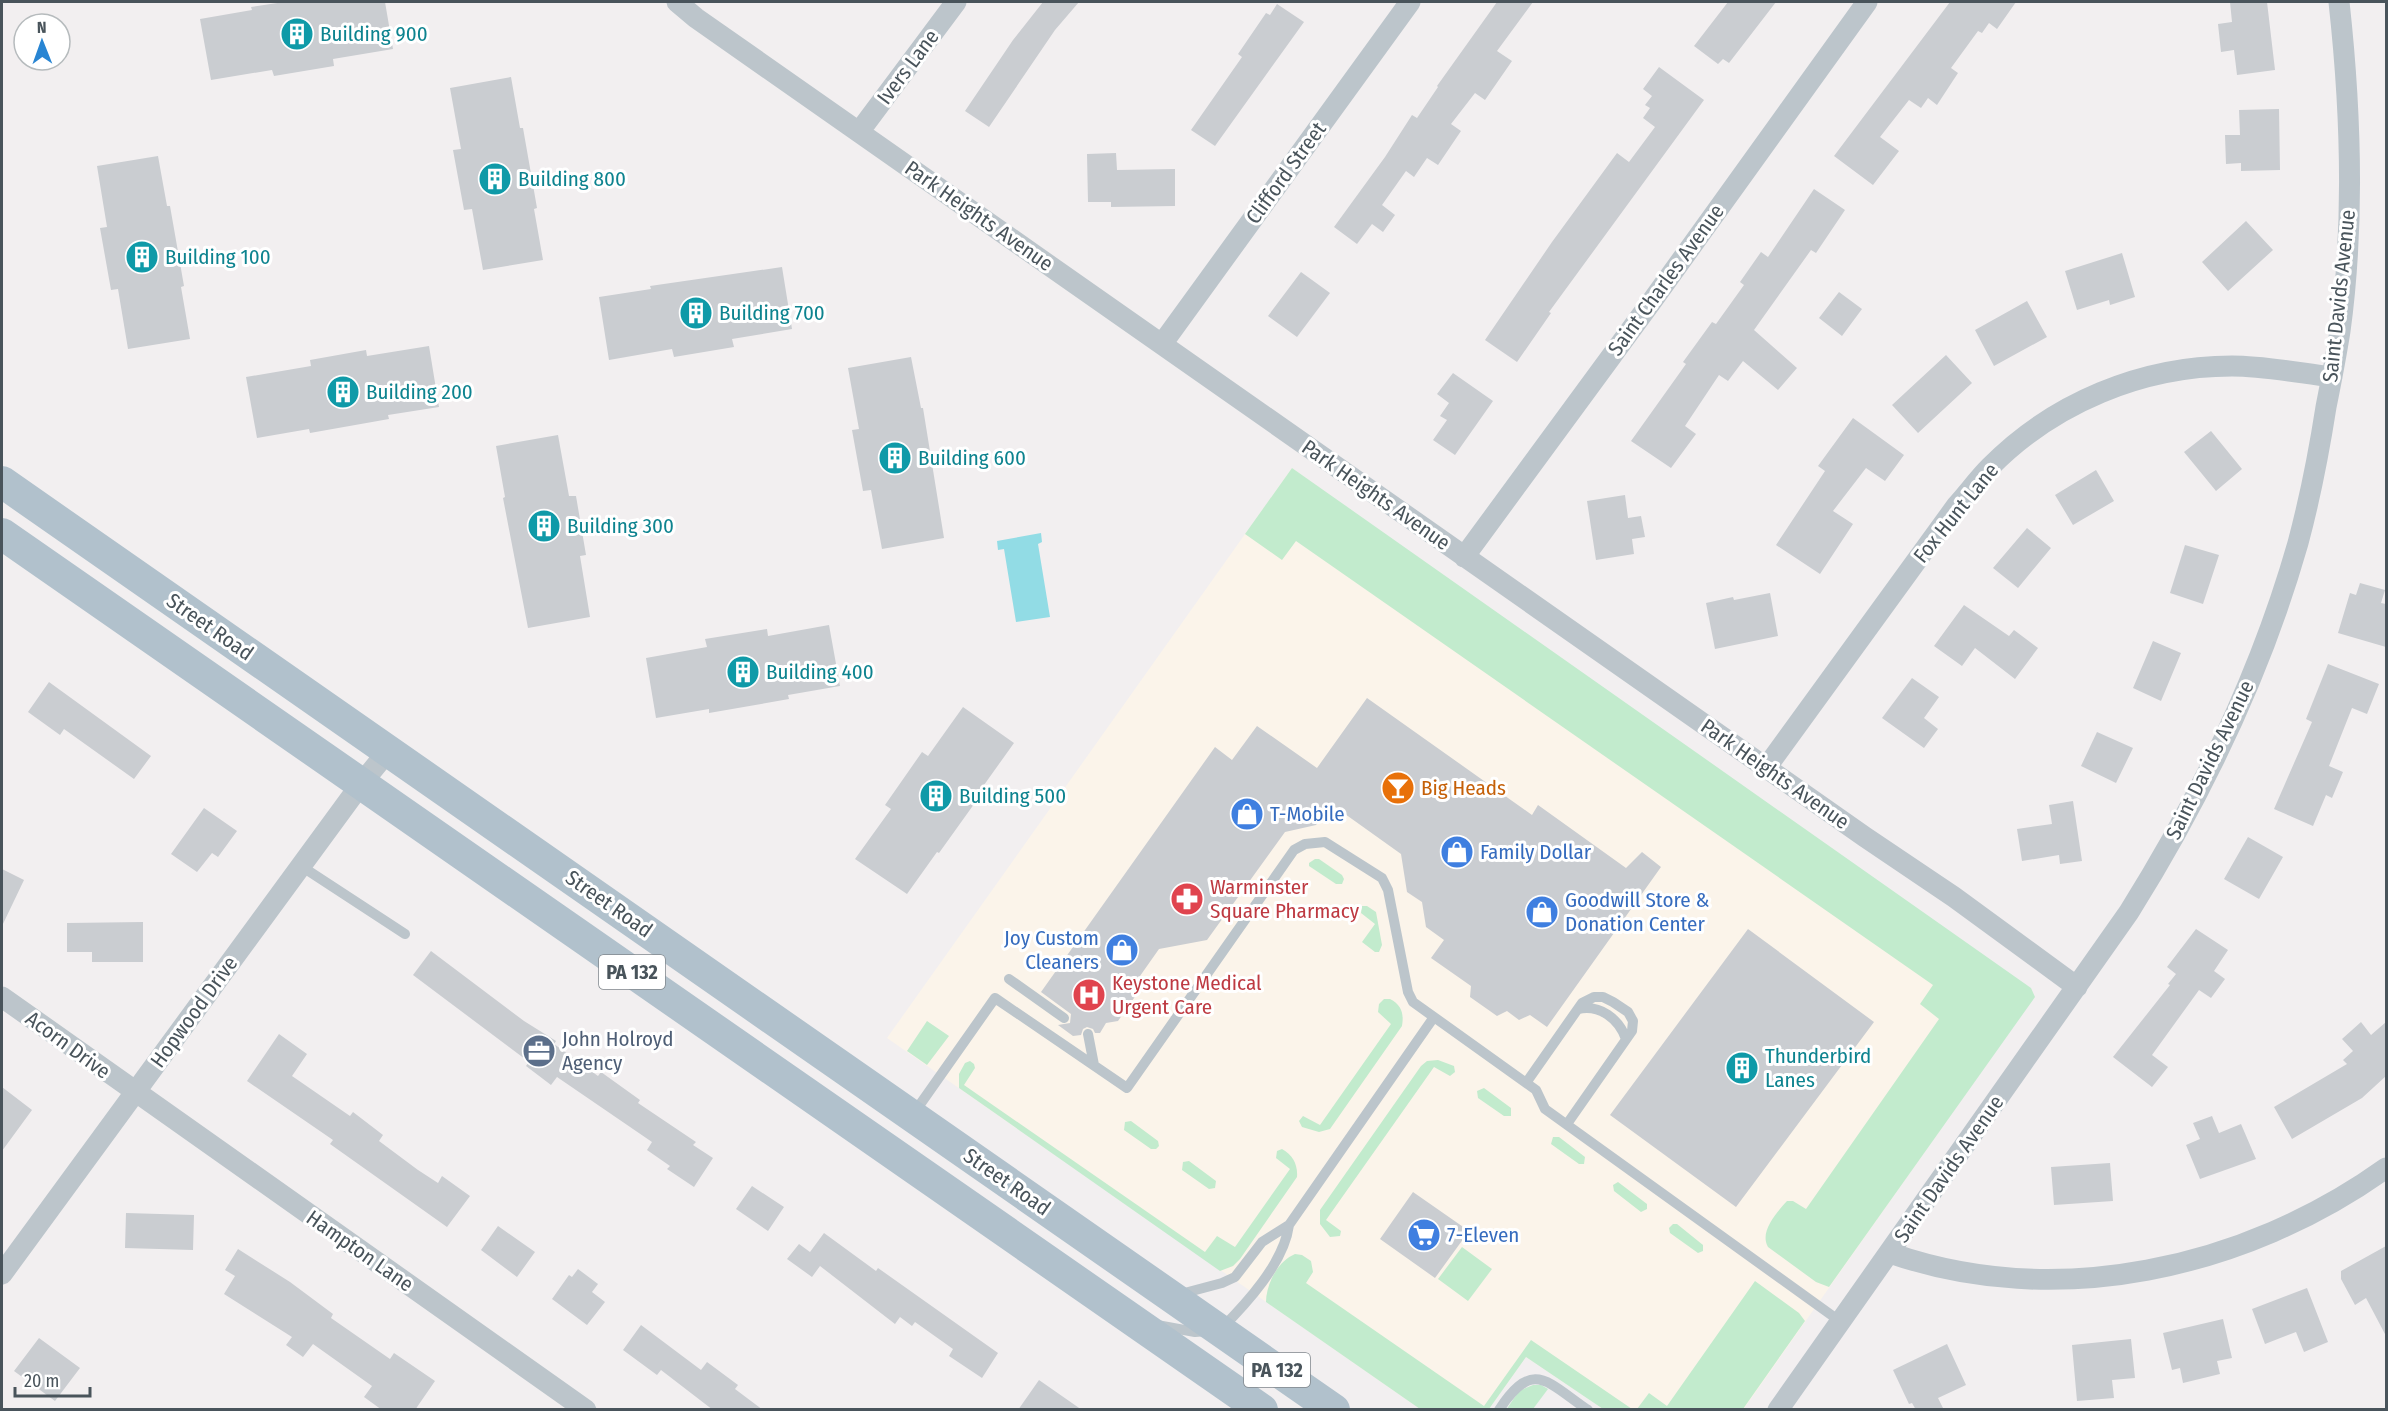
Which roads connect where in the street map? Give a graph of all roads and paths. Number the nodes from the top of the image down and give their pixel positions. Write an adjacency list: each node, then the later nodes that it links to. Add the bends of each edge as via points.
1 (677, 2): 6 (street, Park Heights Avenue)
2 (956, 2): 6 (street, Ivers Lane)
3 (1410, 2): 7 (street, Clifford Street)
4 (1867, 2): 11 (street, Saint Charles Avenue)
5 (2339, 2): 8 (street, Saint Davids Avenue, via 2350,174 2340,330)
6 (860, 132): 7 (street, Park Heights Avenue)
7 (1162, 344): 11 (street, Park Heights Avenue)
8 (2332, 377): 13 (street, Fox Hunt Lane, via 2234,366 2192,368 2149,375 2109,389 2047,421 2007,451 1957,505); 18 (street, Saint Davids Avenue, via 2298,543 2255,666 2208,774 2157,867)
9 (2, 482): 12 (main road, Street Road / PA 132)
10 (2, 534): 14 (main road, Street Road / PA 132)
11 (1464, 557): 13 (street, Park Heights Avenue)
12 (388, 751): 14 (street, Hopwood Drive); 26 (main road, Street Road / PA 132)
13 (1766, 768): 18 (street, Park Heights Avenue)
14 (361, 784): 15 (street, Hopwood Drive); 33 (main road, Street Road / PA 132)
15 (301, 866): 16 (lane); 25 (street, Hopwood Drive)
16 (405, 934)
17 (1009, 979): 21 (lane)
18 (2077, 987): 30 (street, Saint Davids Avenue)
19 (2, 997): 25 (street, Acorn Drive)
20 (1434, 1017): 23 (lane, via 1413,1002 1408,992 1388,890 1382,878 1318,841 1294,850 1127,1088); 24 (lane); 29 (lane)
21 (1064, 1018)
22 (1088, 1034): 23 (lane)
23 (1094, 1065): 26 (lane, via 995,998)
24 (1526, 1083): 27 (lane, via 1536,1090 1545,1109); 27 (lane, via 1578,1009 1590,1006 1619,1023 1626,1039)
25 (135, 1092): 31 (street, Hopwood Drive); 37 (street, Hampton Lane)
26 (912, 1116): 32 (main road, Street Road / PA 132)
27 (1567, 1124): 34 (lane)
28 (2386, 1168): 30 (street, via 2338,1199 2250,1241 2154,1269 2074,1279 2014,1280 1964,1274)
29 (1288, 1224): 32 (lane, via 1262,1242 1235,1277); 35 (lane, via 1281,1252 1244,1306)
30 (1890, 1253): 34 (street, Saint Davids Avenue)
31 (2, 1274)
32 (1172, 1297): 35 (main road, Street Road / PA 132)
33 (1136, 1322): 35 (lane, via 1195,1332); 38 (main road, Street Road / PA 132)
34 (1840, 1322): 36 (street, Saint Davids Avenue)
35 (1220, 1330): 39 (main road, Street Road / PA 132)
36 (1785, 1404)
37 (586, 1410)
38 (1262, 1410)
39 (1334, 1410)
40 (1499, 1410): 41 (lane, via 1518,1384 1534,1379 1550,1383)
41 (1588, 1410)

